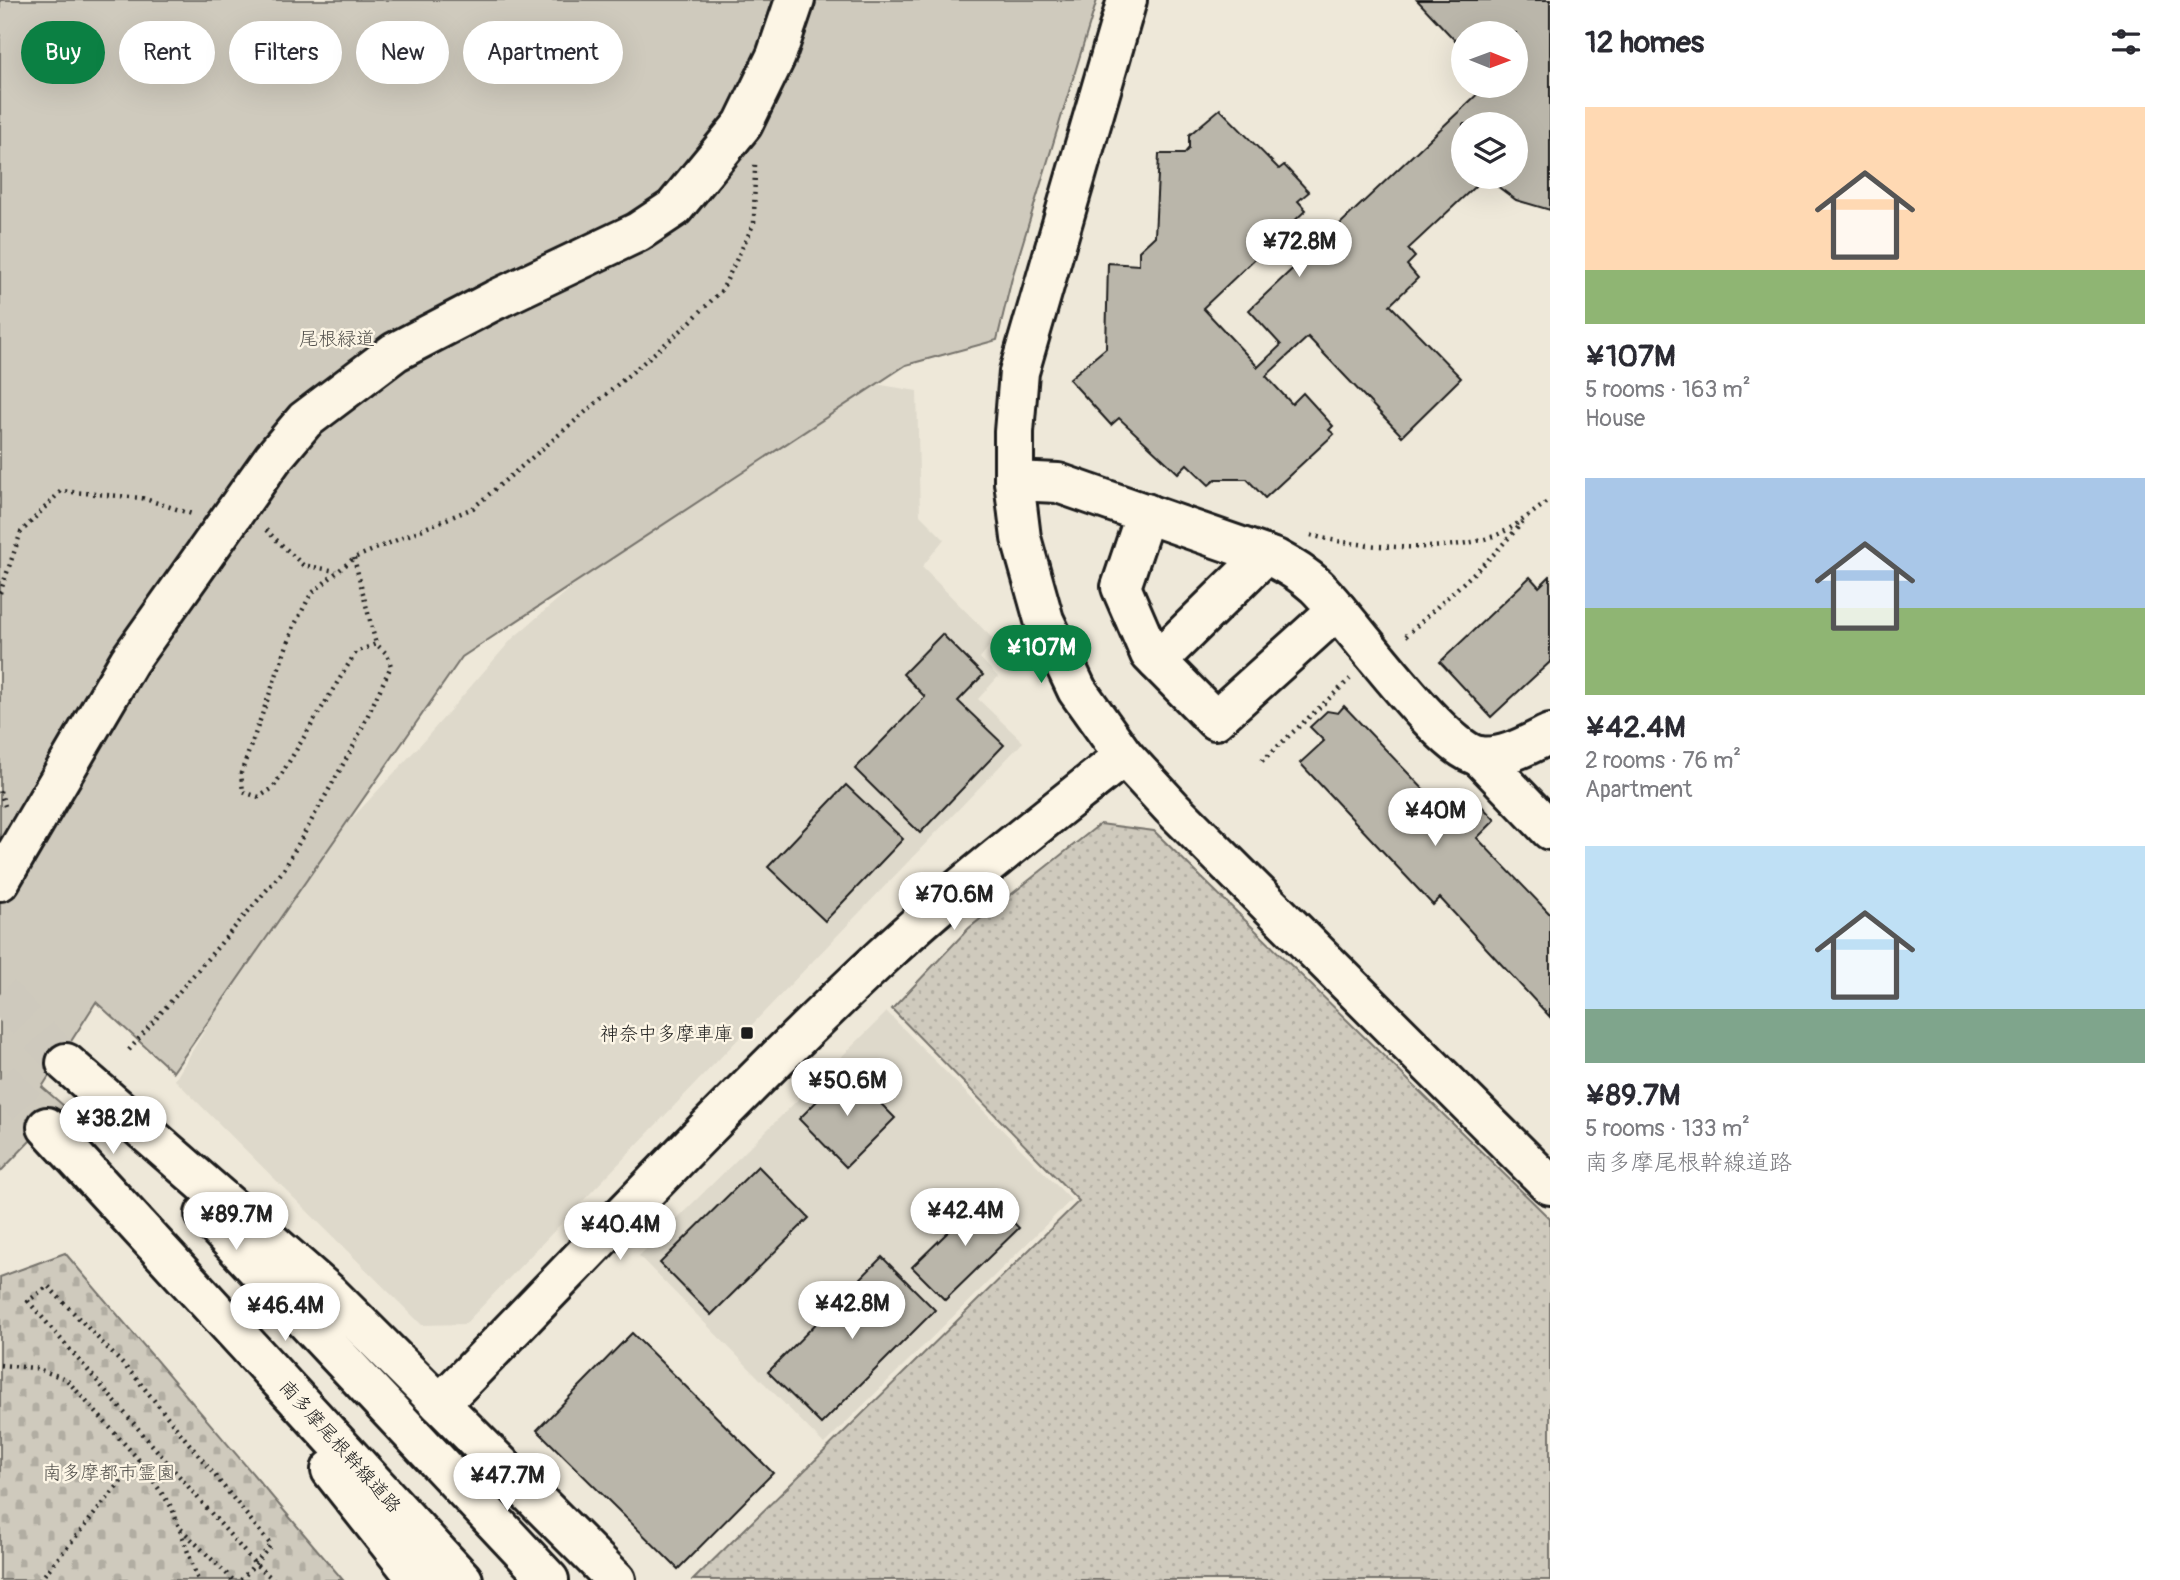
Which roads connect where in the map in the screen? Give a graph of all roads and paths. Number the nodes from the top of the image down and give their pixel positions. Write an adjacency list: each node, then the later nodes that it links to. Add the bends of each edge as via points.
1 (795, 0): 3 (street, via 776,56)
2 (1127, 0): 4 (street, via 1025,345 1016,401)
3 (744, 124): 8 (street, via 674,208 638,232 396,352 305,420); 11 (path, via 756,169 754,223 722,290 473,508)
4 (1014, 481): 6 (street, via 1058,483); 19 (street, via 1021,538 1044,620 1077,690)
5 (1550, 500): 7 (path)
6 (1146, 513): 10 (street); 16 (street, via 1121,587)
7 (1530, 514): 9 (path, via 1503,532 1455,544 1407,547 1335,542); 17 (path, via 1492,556)
8 (233, 515): 12 (path, via 303,565); 13 (path, via 142,498 61,491 21,532); 23 (street, via 129,661)
9 (1298, 532)
10 (1265, 555): 14 (street, via 1297,570); 16 (street)
11 (354, 558): 12 (path); 15 (path)
12 (336, 571): 15 (path, via 311,594 293,626 241,774 243,792 259,797 273,788 356,652)
13 (0, 593)
14 (1337, 610): 16 (street, via 1215,720); 17 (street)
15 (376, 644): 24 (path, via 391,666 354,745 283,872)
16 (1157, 662)
17 (1367, 667): 20 (street, via 1469,753); 21 (path)
18 (1550, 734): 20 (street, via 1519,749)
19 (1124, 756): 26 (street, via 1226,864); 29 (street, via 882,956)
20 (1479, 756): 22 (street)
21 (1262, 761)
22 (1550, 830)
23 (0, 881)
24 (129, 1050)
25 (47, 1127): 27 (street, 南多摩尾根幹線道路)
26 (1550, 1185)
27 (136, 1224): 38 (street); 39 (street, 南多摩尾根幹線道路)
28 (0, 1365): 30 (path, via 35,1368 66,1379)
29 (440, 1404): 40 (street, via 328,1292 66,1063); 41 (street)
30 (139, 1460): 31 (path, via 172,1508); 33 (path)
31 (178, 1526): 34 (path); 35 (path)
32 (255, 1564): 32 (path, via 46,1322 28,1301 48,1286 136,1378 271,1545); 36 (path); 37 (path)
33 (40, 1580)
34 (198, 1580)
35 (233, 1580)
36 (242, 1580)
37 (274, 1580)
38 (418, 1580)
39 (463, 1580)
40 (549, 1580)
41 (616, 1580)

